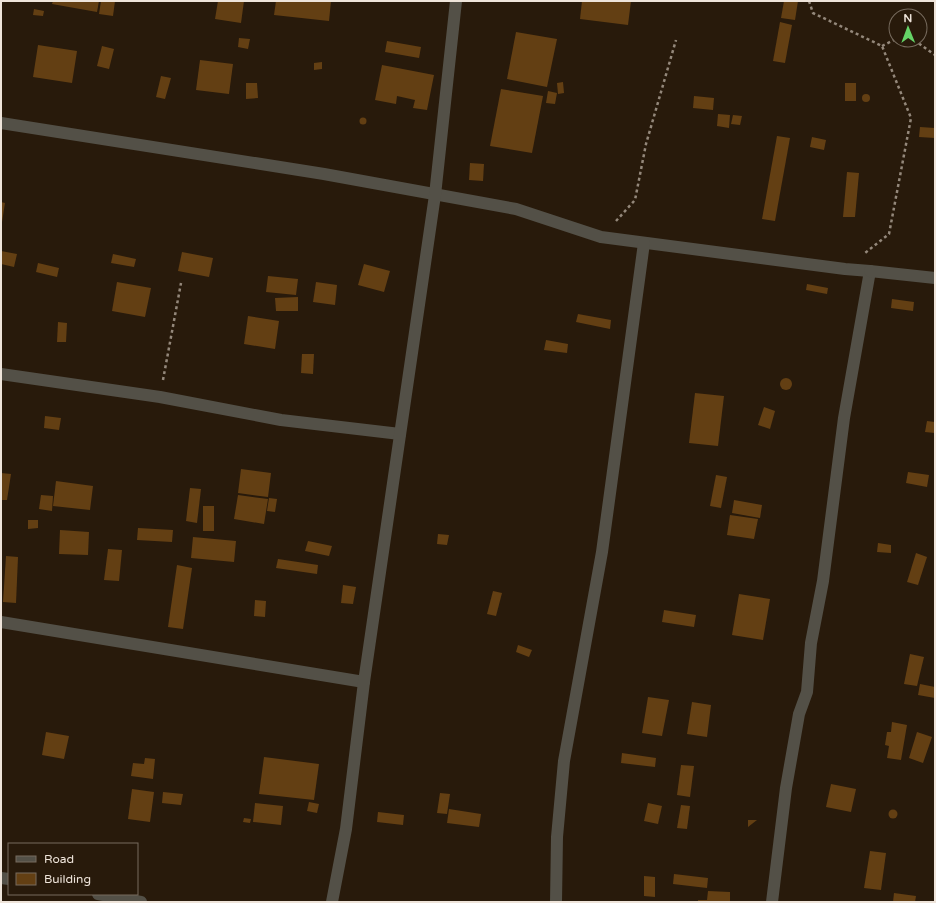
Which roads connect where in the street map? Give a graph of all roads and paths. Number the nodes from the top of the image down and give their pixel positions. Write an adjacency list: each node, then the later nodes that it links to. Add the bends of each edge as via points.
1 (456, 1): 9 (street)
2 (809, 1): 5 (path, via 813,13)
3 (676, 40): 10 (path, via 646,144 635,200)
4 (888, 43): 5 (path)
5 (882, 46): 12 (path, via 911,118 889,234)
6 (925, 48): 7 (path)
7 (935, 55)
8 (1, 124): 9 (street, via 324,174)
9 (435, 195): 10 (street, via 516,209); 18 (street)
10 (601, 237): 11 (street)
11 (644, 243): 12 (street); 24 (street, via 602,552 564,761 557,837)
12 (845, 269): 13 (street)
13 (870, 271): 14 (street); 25 (street, via 844,418 823,581 811,643 807,692 799,714 786,788)
14 (935, 278)
15 (181, 283): 17 (path)
16 (1, 374): 17 (street)
17 (160, 397): 18 (street, via 281,420)
18 (400, 434): 20 (street)
19 (1, 622): 20 (street)
20 (364, 682): 23 (street, via 346,829)
21 (103, 895): 22 (street)
22 (141, 902)
23 (332, 902)
24 (556, 902)
25 (772, 902)

